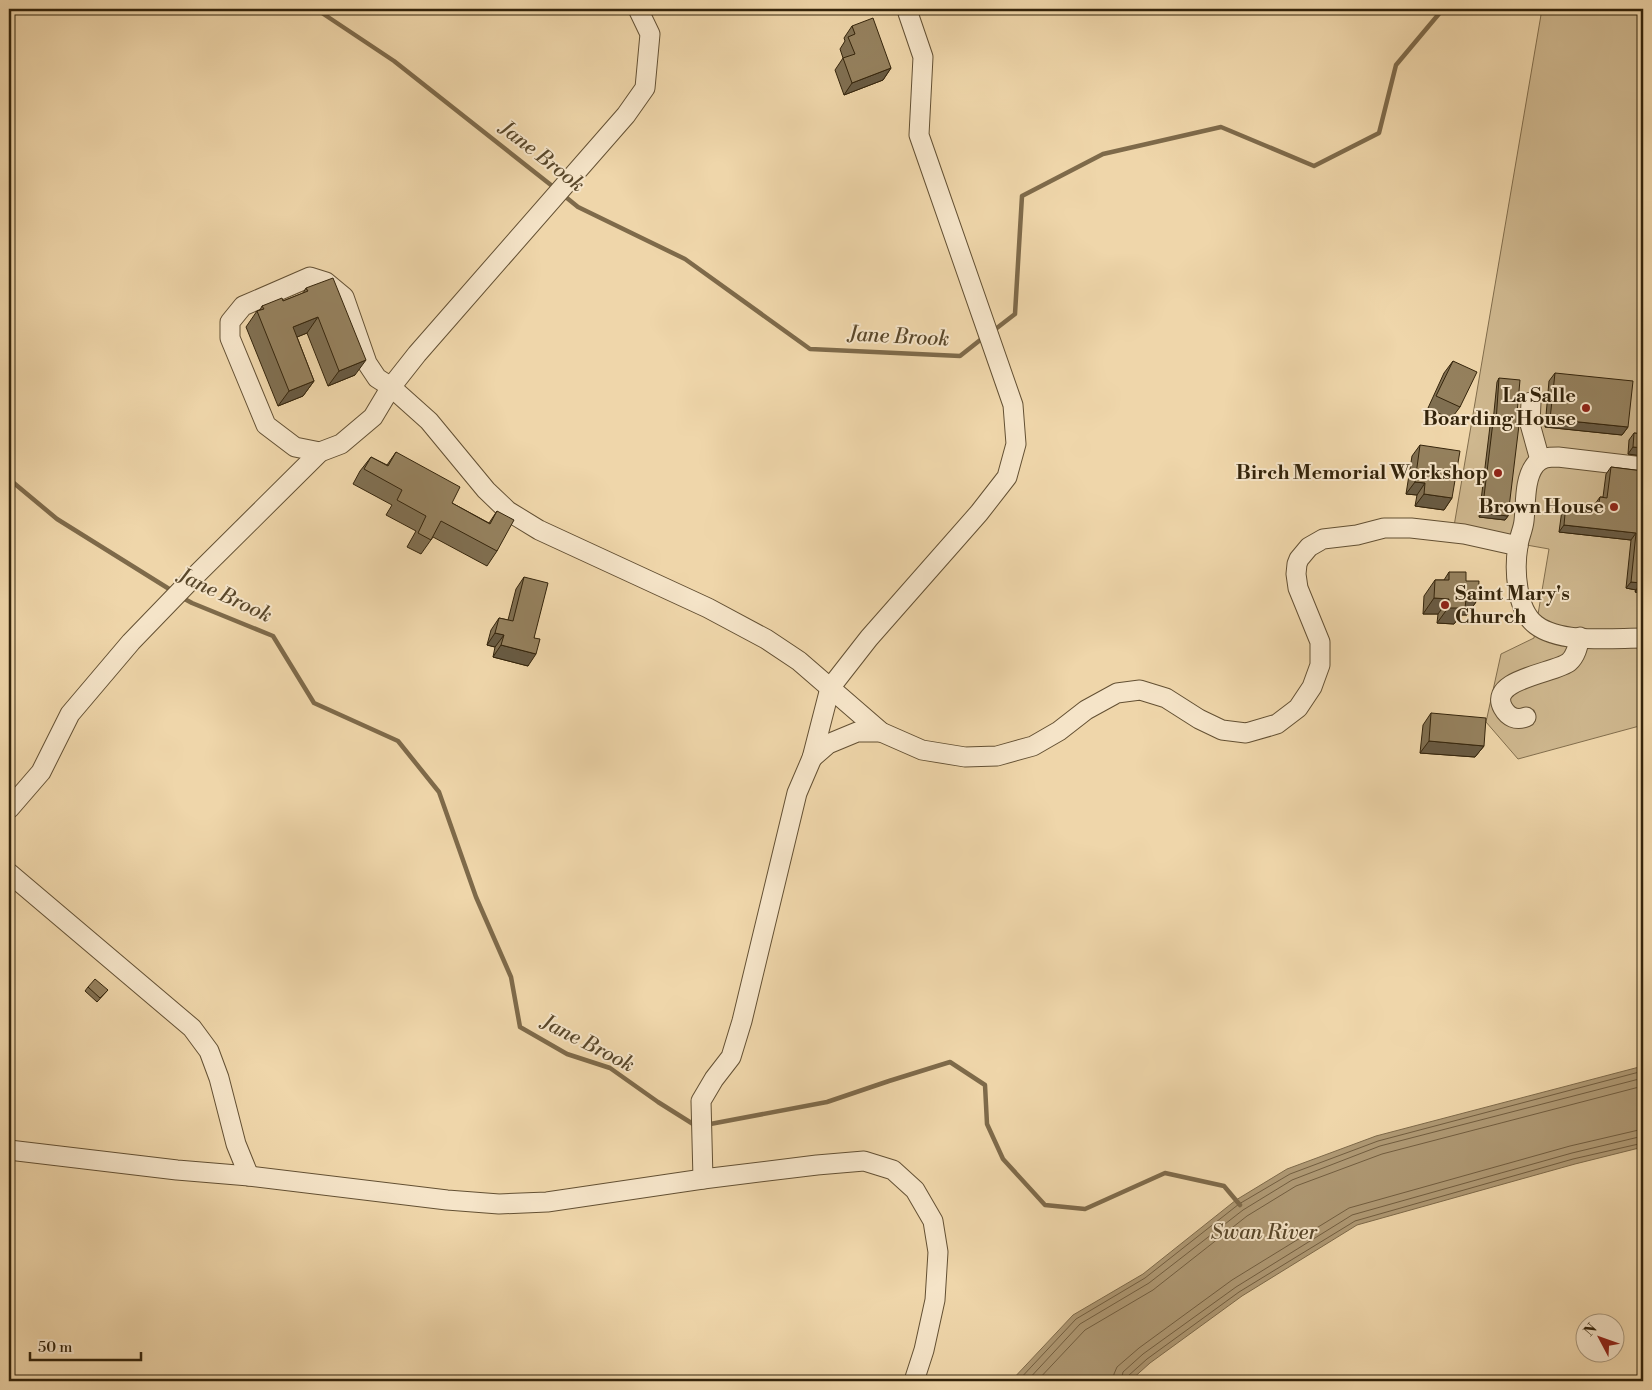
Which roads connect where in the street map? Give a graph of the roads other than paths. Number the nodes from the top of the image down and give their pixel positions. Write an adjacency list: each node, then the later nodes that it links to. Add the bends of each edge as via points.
1 (638, 9): 3 (street, via 650,34 645,88 626,115)
2 (908, 12): 11 (street, via 923,57 919,135 1012,405 1016,444 1007,476 979,513 869,638)
3 (391, 387): 5 (street, via 373,417 342,444); 5 (street, via 377,378 366,363 344,297 326,282 310,277 243,306 230,322 230,338 266,425 295,447); 11 (street, via 429,421 486,490 508,511 539,530 708,608 766,639 799,661)
4 (1531, 402): 6 (street, via 1530,424)
5 (320, 452): 15 (street, via 131,642 70,714 41,772)
6 (1540, 460): 7 (street, via 1558,457); 8 (street, via 1530,476)
7 (1643, 467)
8 (1518, 546): 9 (street, via 1517,584 1525,613 1534,624 1550,632); 13 (street, via 1464,534 1384,528 1323,539 1305,550 1297,564 1296,574 1298,588 1320,642 1320,665 1312,687 1298,708 1277,724 1246,733 1222,730 1166,698 1140,690 1117,693 1033,746 997,756 965,757 922,750)
9 (1580, 637): 10 (street); 12 (street, via 1575,653 1567,663 1525,678 1503,692 1501,702 1505,712 1517,719)
10 (1643, 638)
11 (830, 688): 13 (street); 14 (street)
12 (1526, 717)
13 (881, 732): 14 (street, via 857,732 828,744)
14 (812, 758): 19 (street, via 797,793 731,1057 701,1101)
15 (9, 809)
16 (9, 873): 18 (street, via 192,1028 209,1051 236,1144)
17 (9, 1150): 18 (street)
18 (249, 1176): 19 (street, via 499,1204 548,1202)
19 (702, 1178): 20 (street, via 864,1161 893,1170 915,1190 932,1222 938,1252 935,1300)
20 (914, 1381)

